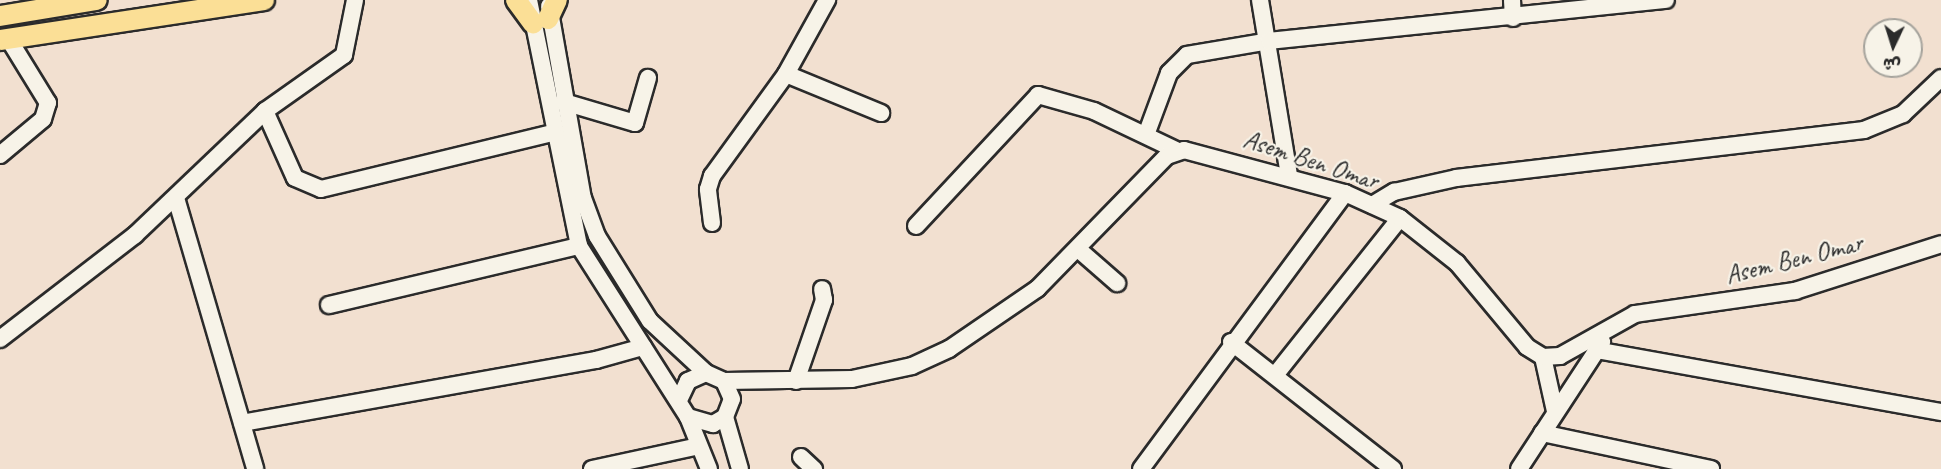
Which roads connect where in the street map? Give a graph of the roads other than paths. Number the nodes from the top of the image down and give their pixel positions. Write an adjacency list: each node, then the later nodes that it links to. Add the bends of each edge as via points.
1 (264, 0): 11 (main road)
2 (355, 0): 21 (street, via 344,55)
3 (516, 0): 12 (main road)
4 (529, 0): 12 (street)
5 (557, 0): 12 (main road)
6 (827, 0): 17 (street)
7 (1260, 0): 16 (street)
8 (1512, 0): 14 (street)
9 (1666, 0): 14 (street)
10 (88, 1): 13 (main road)
11 (157, 8): 15 (main road)
12 (544, 14): 20 (street); 23 (street)
13 (0, 16)
14 (1513, 18): 16 (street)
15 (4, 39): 26 (street, via 48,103 44,119)
16 (1269, 41): 24 (street, via 1198,53 1175,63); 27 (street)
17 (786, 74): 22 (street); 32 (street, via 712,176)
18 (648, 78): 20 (street, via 635,123)
19 (1941, 78): 30 (street, via 1903,114 1864,130 1456,178 1394,192)
20 (564, 102): 46 (street, via 583,198 609,259 650,321)
21 (265, 111): 23 (street, via 295,178 321,189); 29 (street)
22 (880, 113)
23 (553, 133): 35 (street)
24 (1146, 135): 25 (street, Asem Ben Omar); 33 (street, Asem Ben Omar, via 1059,98 1038,95)
25 (1178, 151): 27 (street, Asem Ben Omar); 36 (street)
26 (0, 155)
27 (1289, 176): 28 (street, Asem Ben Omar)
28 (1345, 193): 30 (street, Asem Ben Omar); 42 (street)
29 (176, 198): 41 (street); 57 (street)
30 (1372, 205): 31 (street, Asem Ben Omar)
31 (1400, 218): 45 (street, Asem Ben Omar, via 1457,263 1527,347); 47 (street)
32 (712, 223)
33 (916, 226)
34 (1941, 244): 40 (street, Asem Ben Omar, via 1795,291 1655,310)
35 (579, 246): 39 (street); 43 (street)
36 (1078, 249): 37 (street); 50 (street, via 987,327 931,357 852,379)
37 (1117, 283)
38 (822, 289): 50 (street, via 824,300)
39 (328, 305)
40 (1613, 322): 44 (street); 45 (street, Asem Ben Omar, via 1560,356)
41 (0, 339)
42 (1231, 342): 47 (street); 67 (street)
43 (643, 347): 51 (street); 57 (street, via 596,360)
44 (1596, 350): 53 (street); 54 (street)
45 (1543, 357): 53 (street)
46 (706, 373): 48 (street); 51 (street, via 688,381)
47 (1276, 374): 61 (street)
48 (724, 381): 49 (street); 52 (street)
49 (774, 381): 50 (street); 52 (street)
50 (796, 381)
51 (680, 398): 55 (street)
52 (732, 399): 56 (street)
53 (1555, 411): 58 (street)
54 (1941, 412)
55 (688, 417): 56 (street, via 713,424); 59 (street)
56 (725, 417): 65 (street)
57 (242, 423): 62 (street)
58 (1542, 433): 69 (street); 70 (street)
59 (699, 446): 63 (street); 64 (street)
60 (801, 457): 66 (street)
61 (1371, 463): 68 (street)
62 (255, 469)
63 (592, 469)
64 (709, 469)
65 (740, 469)
66 (814, 469)
67 (1141, 469)
68 (1393, 469)
69 (1519, 469)
70 (1711, 469)

